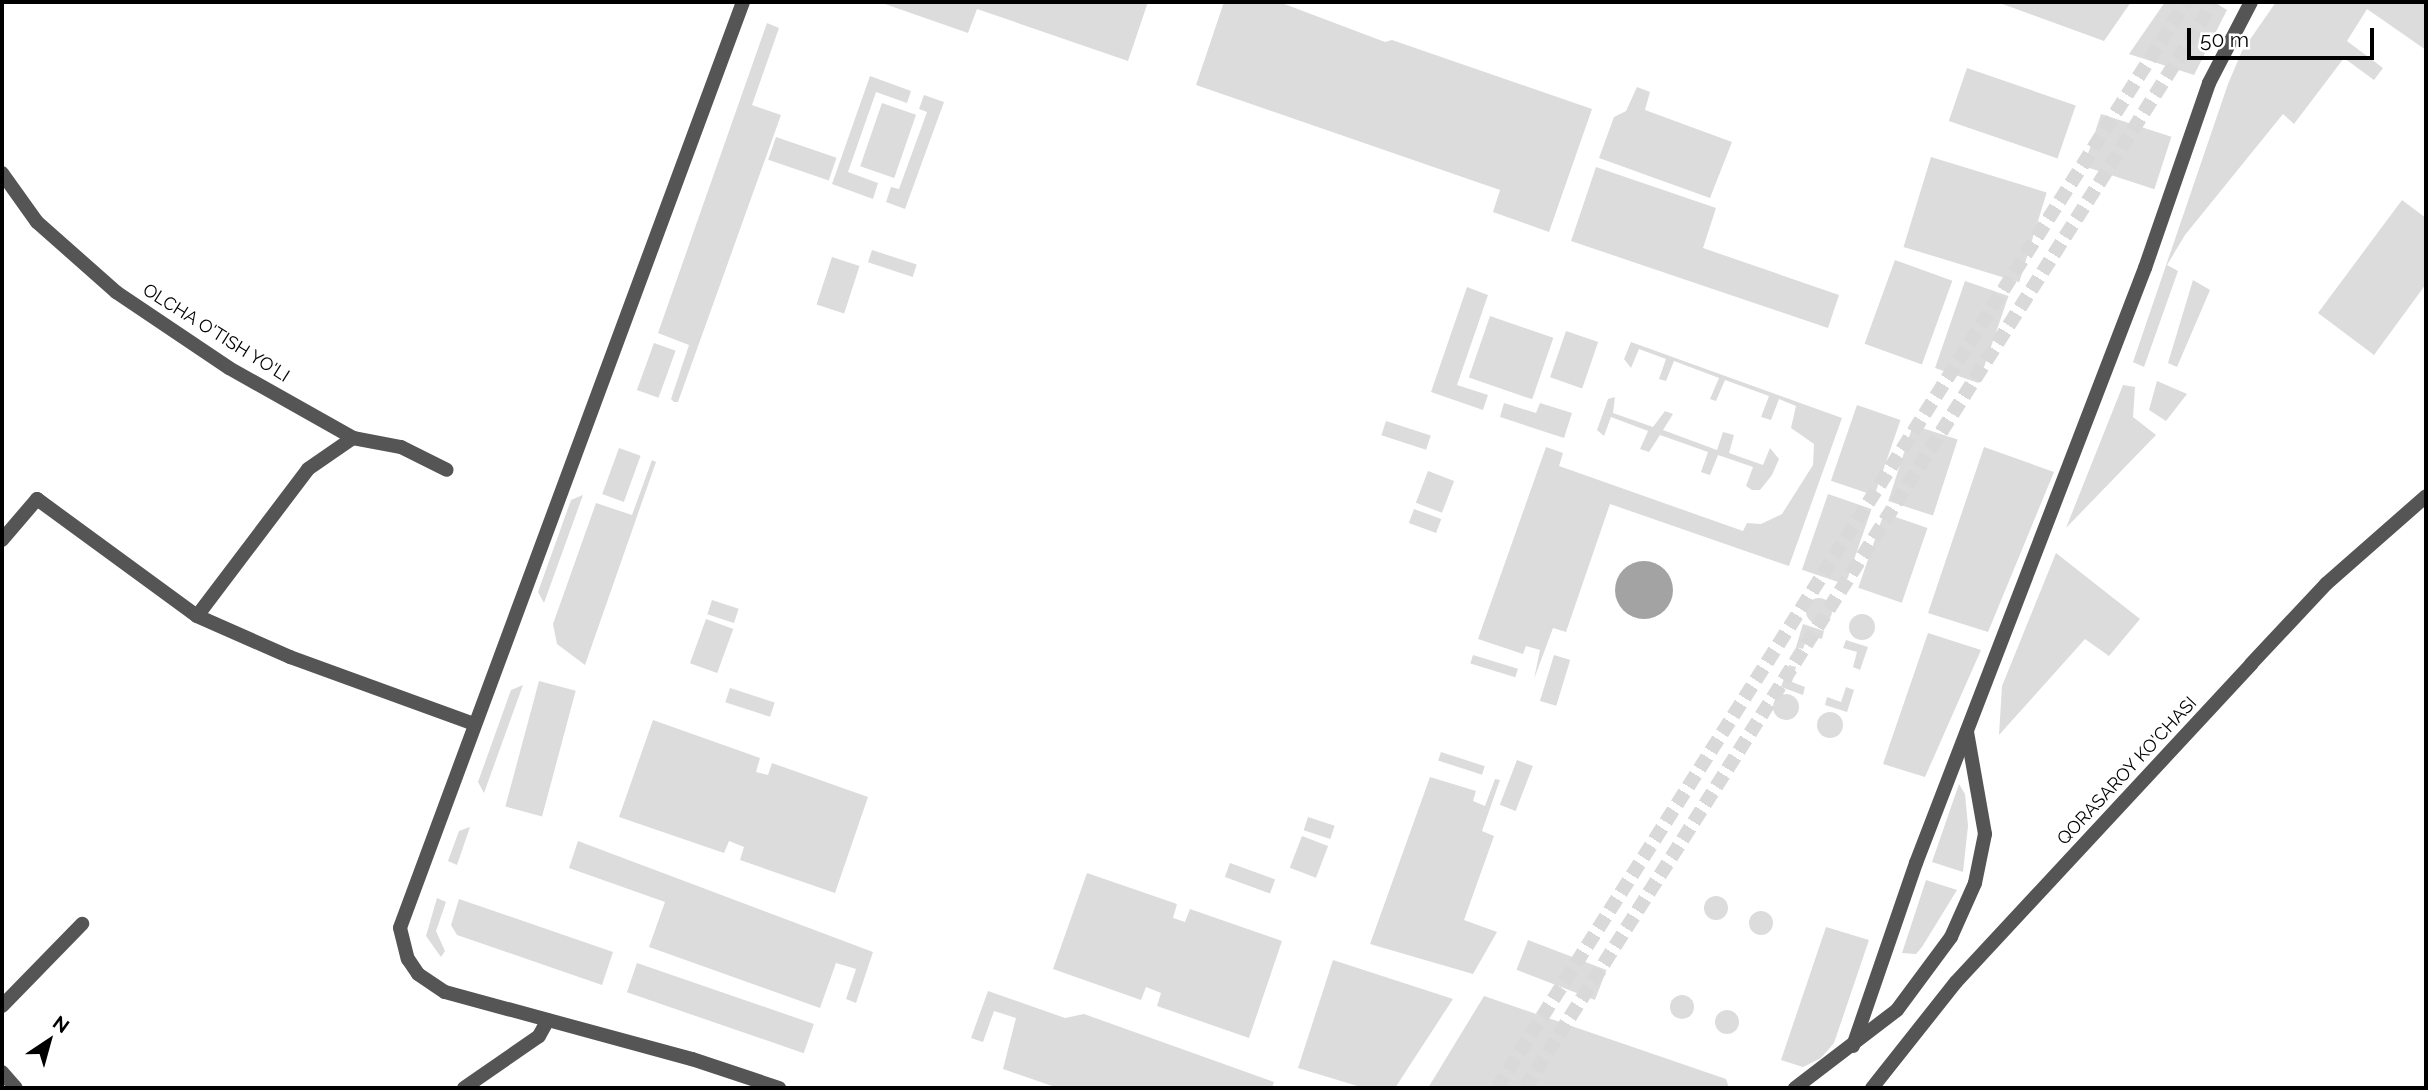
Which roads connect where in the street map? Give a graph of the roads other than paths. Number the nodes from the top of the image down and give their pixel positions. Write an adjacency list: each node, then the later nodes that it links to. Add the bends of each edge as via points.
1 (743, 2): 9 (street)
2 (2251, 2): 10 (street, via 2209,83 2145,268)
3 (2, 173): 4 (street, OLCHA O'TISH YO'LI, via 37,222 116,292 229,368)
4 (352, 438): 5 (street, OLCHA O'TISH YO'LI, via 401,447); 8 (street, via 308,469)
5 (447, 470)
6 (2426, 496): 20 (street, QORASAROY KO'CHASI, via 2326,584 1956,982)
7 (2, 540): 8 (street, via 37,499)
8 (197, 616): 9 (street, via 290,657)
9 (474, 724): 13 (street, via 400,917 401,940 418,974 445,992)
10 (1967, 730): 14 (street); 14 (street, via 1985,834 1975,883 1951,937 1929,970 1897,1010)
11 (82, 924): 12 (street)
12 (2, 1006)
13 (548, 1020): 17 (street, via 539,1036); 18 (street)
14 (1853, 1046): 19 (street)
15 (2, 1072): 16 (street)
16 (16, 1088)
17 (464, 1088)
18 (779, 1088)
19 (1795, 1088)
20 (1872, 1088)

